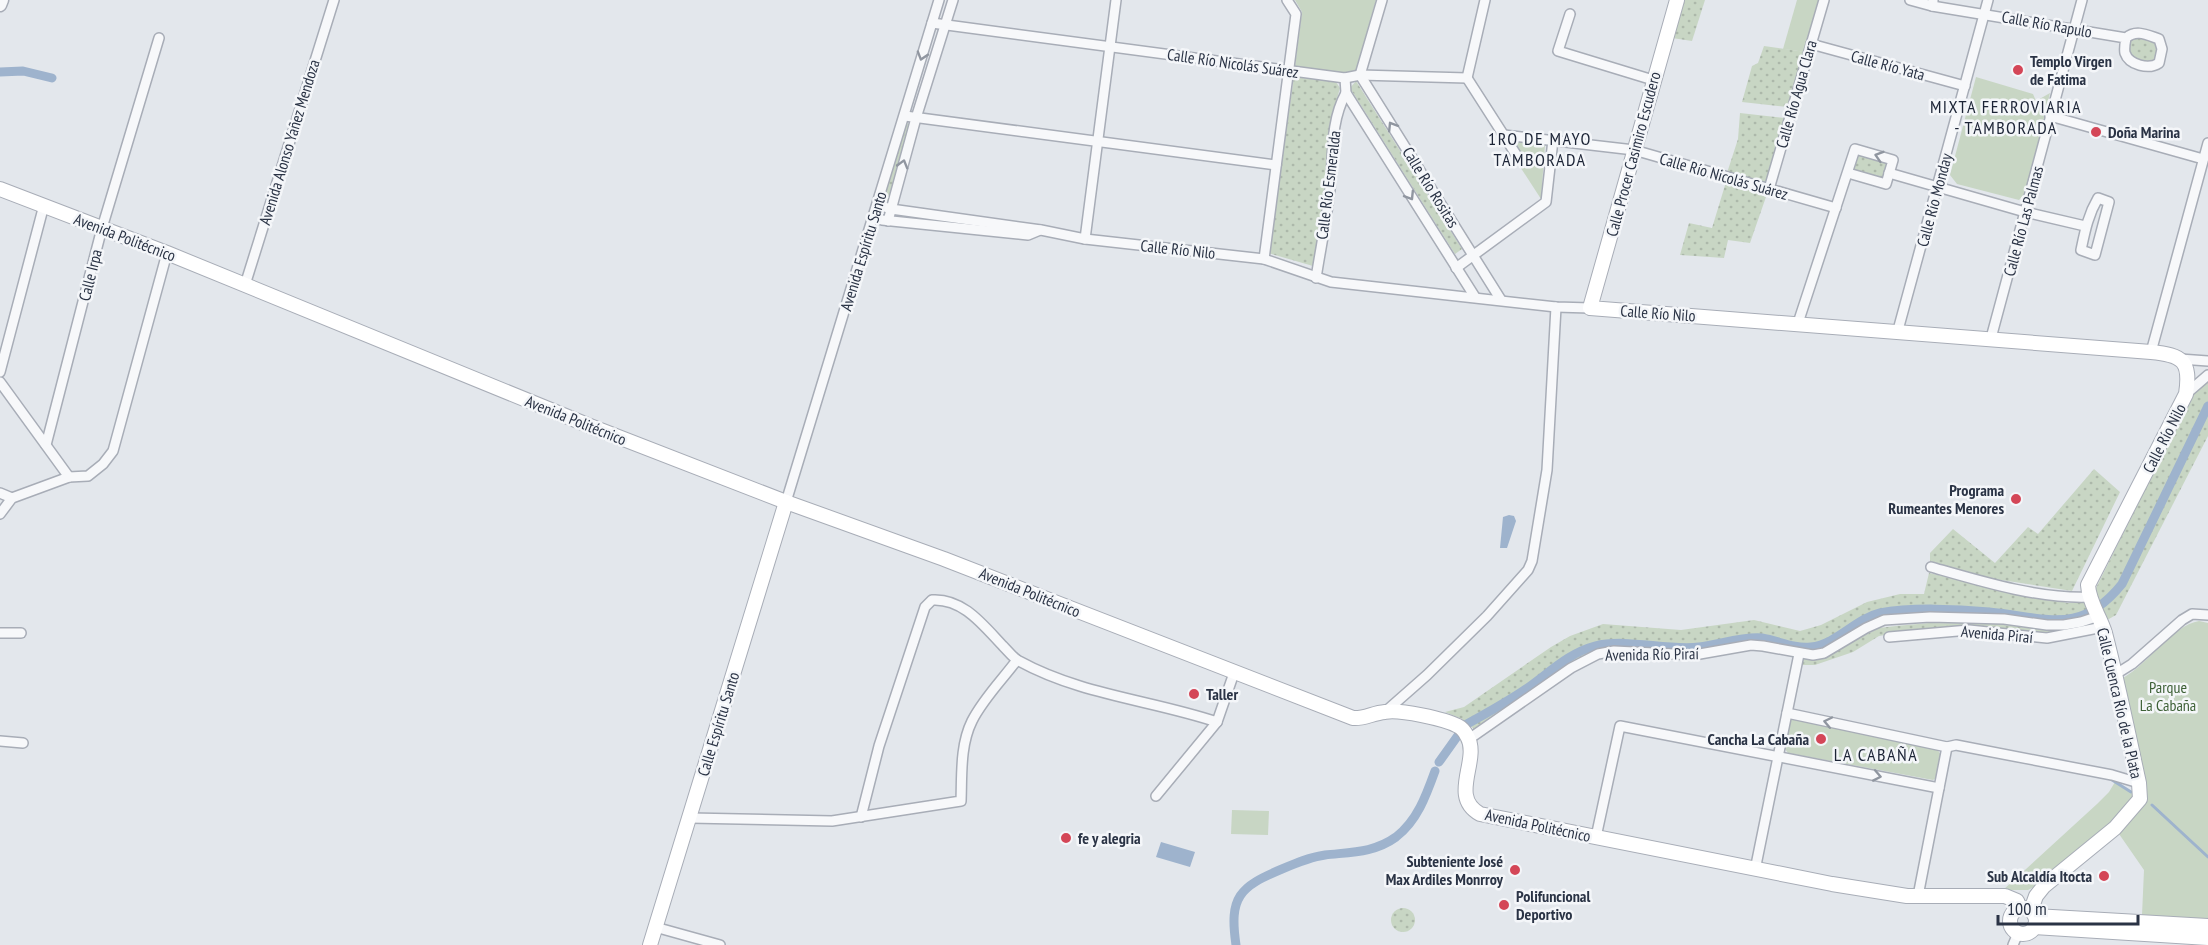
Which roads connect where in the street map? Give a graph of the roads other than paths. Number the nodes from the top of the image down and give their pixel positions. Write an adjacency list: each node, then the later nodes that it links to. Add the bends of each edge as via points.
1 (2, 0): 15 (street)
2 (334, 0): 64 (street, Avenida Alonso Yañez Mendoza)
3 (939, 0): 18 (street, Avenida Espíritu Santo)
4 (953, 0): 19 (street, Avenida Espíritu Santo)
5 (1116, 0): 24 (street)
6 (1287, 0): 25 (street, via 1296,14)
7 (1382, 0): 26 (street)
8 (1485, 0): 28 (street)
9 (1677, 0): 29 (main road, Calle Procer Casimiro Escudero)
10 (1824, 0): 23 (street, Calle Río Agua Clara)
11 (1910, 0): 14 (street, Calle Río Rapulo)
12 (1988, 0): 16 (street, Calle Río Monday)
13 (2082, 0): 20 (street, Calle Río Las Palmas)
14 (1933, 3): 16 (street, Calle Río Rapulo)
15 (0, 5)
16 (1984, 13): 20 (street, Calle Río Rapulo); 30 (street, Calle Río Monday)
17 (1570, 14): 29 (street, via 1558,51)
18 (932, 23): 19 (street, Calle Río Nicolás Suárez); 32 (street, Avenida Espíritu Santo, one-way to 32)
19 (945, 25): 24 (street, Calle Río Nicolás Suárez); 34 (street, Avenida Espíritu Santo)
20 (2074, 29): 22 (street, Calle Río Rapulo); 33 (street, Calle Río Las Palmas)
21 (159, 38): 56 (street, Calle Irpa)
22 (2126, 38): 22 (street, Calle Río Rapulo, via 2135,33 2159,39 2159,63 2149,67 2126,57)
23 (1811, 44): 30 (street, Calle Río Yata); 47 (street, Calle Río Agua Clara)
24 (1110, 47): 25 (street, Calle Río Nicolás Suárez); 37 (street)
25 (1289, 70): 27 (street, Calle Río Nicolás Suárez); 42 (street)
26 (1360, 75): 27 (street, Calle Río Nicolás Suárez); 28 (street, Calle Río Nicolás Suárez); 60 (street, Calle Río Rositas, one-way to 26)
27 (1345, 78): 31 (street, Calle Río Rositas)
28 (1467, 78): 35 (street)
29 (1653, 80): 39 (main road, Calle Procer Casimiro Escudero)
30 (1965, 86): 45 (street, Calle Río Monday)
31 (1346, 93): 62 (street, Calle Río Rositas, one-way to 62); 63 (street, Calle Río Esmeralda, via 1333,132 1331,181)
32 (905, 116): 34 (street); 49 (street, Avenida Espíritu Santo)
33 (2050, 117): 41 (street); 52 (street, Calle Río Las Palmas)
34 (916, 118): 37 (street); 51 (street, Avenida Espíritu Santo, one-way to 34)
35 (1504, 135): 36 (street, Calle Río Nicolás Suárez); 40 (street)
36 (1553, 140): 39 (street, Calle Río Nicolás Suárez); 60 (street, via 1546,202)
37 (1099, 142): 42 (street); 58 (street)
38 (2208, 143): 41 (street)
39 (1635, 150): 47 (street, Calle Río Nicolás Suárez); 68 (main road, Calle Procer Casimiro Escudero)
40 (1517, 156)
41 (2203, 159): 72 (street)
42 (1276, 165): 61 (street)
43 (1848, 173): 44 (street, via 1886,184); 44 (street, one-way to 43, via 1893,160 1855,149); 50 (street)
44 (1889, 173): 45 (street)
45 (1937, 188): 52 (street); 70 (street, Calle Río Monday)
46 (0, 189): 48 (main road, Avenida Politécnico)
47 (1769, 189): 50 (street, Calle Río Nicolás Suárez)
48 (44, 205): 56 (main road, Avenida Politécnico); 75 (street)
49 (878, 205): 51 (street, Calle Río Nilo); 53 (street, Avenida Espíritu Santo)
50 (1836, 208): 69 (street)
51 (891, 209): 54 (street, Avenida Espíritu Santo); 57 (street, Calle Río Nilo)
52 (2025, 212): 55 (street); 71 (street, Calle Río Las Palmas)
53 (873, 218): 54 (street); 83 (street, Avenida Espíritu Santo)
54 (888, 221): 57 (street, via 1028,235)
55 (2085, 226): 55 (street, via 2081,250 2095,255 2109,201 2098,198)
56 (102, 228): 59 (main road, Avenida Politécnico); 79 (street, Calle Irpa)
57 (1041, 230): 58 (street, Calle Río Nilo)
58 (1085, 239): 61 (street, Calle Río Nilo)
59 (167, 253): 64 (main road, Avenida Politécnico); 80 (street, via 113,452 88,476)
60 (1473, 255): 62 (street); 66 (street, Calle Río Rositas)
61 (1264, 259): 63 (street, Calle Río Nilo)
62 (1455, 268): 65 (street, Calle Río Rositas)
63 (1316, 278): 65 (street, Calle Río Nilo)
64 (245, 285): 83 (main road, Avenida Politécnico)
65 (1475, 297): 66 (street, Calle Río Nilo)
66 (1501, 300): 67 (street, Calle Río Nilo)
67 (1556, 307): 68 (street, Calle Río Nilo); 95 (street, via 1547,470 1532,561 1501,602)
68 (1590, 308): 69 (main road, Calle Río Nilo)
69 (1798, 323): 70 (main road, Calle Río Nilo)
70 (1898, 330): 71 (main road, Calle Río Nilo)
71 (1991, 338): 72 (main road, Calle Río Nilo)
72 (2151, 351): 73 (main road, Calle Río Nilo)
73 (2180, 359): 74 (street); 78 (main road, Calle Río Nilo, via 2189,377)
74 (2208, 362)
75 (0, 372)
76 (2208, 375): 78 (street)
77 (0, 382): 79 (street)
78 (2186, 394): 86 (main road, Calle Río Nilo, via 2088,585)
79 (46, 445): 80 (street)
80 (69, 477): 82 (street)
81 (0, 494): 82 (street)
82 (12, 498): 84 (street)
83 (786, 502): 93 (main road, Avenida Politécnico, via 944,559); 107 (main road, Calle Espíritu Santo)
84 (0, 514)
85 (1931, 567): 86 (street, via 2070,598)
86 (2096, 611): 90 (street, Avenida Piraí, via 2047,638 1969,630); 91 (street, Avenida Río Piraí, via 2081,622 2064,625 2004,619 1884,620 1824,653); 94 (main road, Calle Cuenca Río de la Plata)
87 (2208, 615): 94 (street, via 2192,614 2182,620)
88 (0, 633): 89 (street)
89 (21, 633)
90 (1889, 637)
91 (1799, 654): 96 (street); 98 (street, Avenida Río Piraí, via 1751,645 1694,655 1614,651 1598,654)
92 (1017, 660): 97 (street, via 1072,685); 106 (street, via 971,723 963,760 961,801); 106 (street, via 974,616 942,599 932,600 925,608 882,735)
93 (1234, 673): 95 (main road, Avenida Politécnico, via 1353,718); 97 (street)
94 (2116, 674): 103 (main road, Calle Cuenca Río de la Plata)
95 (1385, 712): 98 (main road, Avenida Politécnico, via 1408,713)
96 (1787, 713): 101 (street, one-way to 96); 102 (street)
97 (1217, 722): 105 (street)
98 (1464, 733): 108 (main road, Avenida Politécnico, via 1470,746 1466,798 1473,810)
99 (0, 741): 100 (street)
100 (23, 743)
101 (1947, 747): 103 (street, via 1956,745); 104 (street)
102 (1778, 756): 104 (street, one-way to 104); 108 (street, via 1620,726); 109 (street)
103 (2139, 783): 111 (main road, Calle Cuenca Río de la Plata, via 2140,799 2133,808 2115,828 2044,886)
104 (1939, 788): 110 (street)
105 (1156, 796)
106 (861, 817): 107 (street)
107 (690, 818): 113 (main road, Calle Espíritu Santo)
108 (1596, 837): 109 (main road, Avenida Politécnico)
109 (1755, 870): 110 (main road, Avenida Politécnico)
110 (1918, 896): 111 (main road, Avenida Politécnico, via 2005,896 2017,900)
111 (2030, 915): 112 (main road, Avenida Politécnico); 114 (main road, Avenida Politécnico); 115 (main road, via 2029,932); 115 (main road, Calle Cuenca Río de la Plata, via 2012,913 2011,927)
112 (2208, 926)
113 (656, 927): 116 (main road, Calle Espíritu Santo); 117 (street)
114 (2208, 938)
115 (2016, 939)
116 (650, 945)
117 (720, 945)

